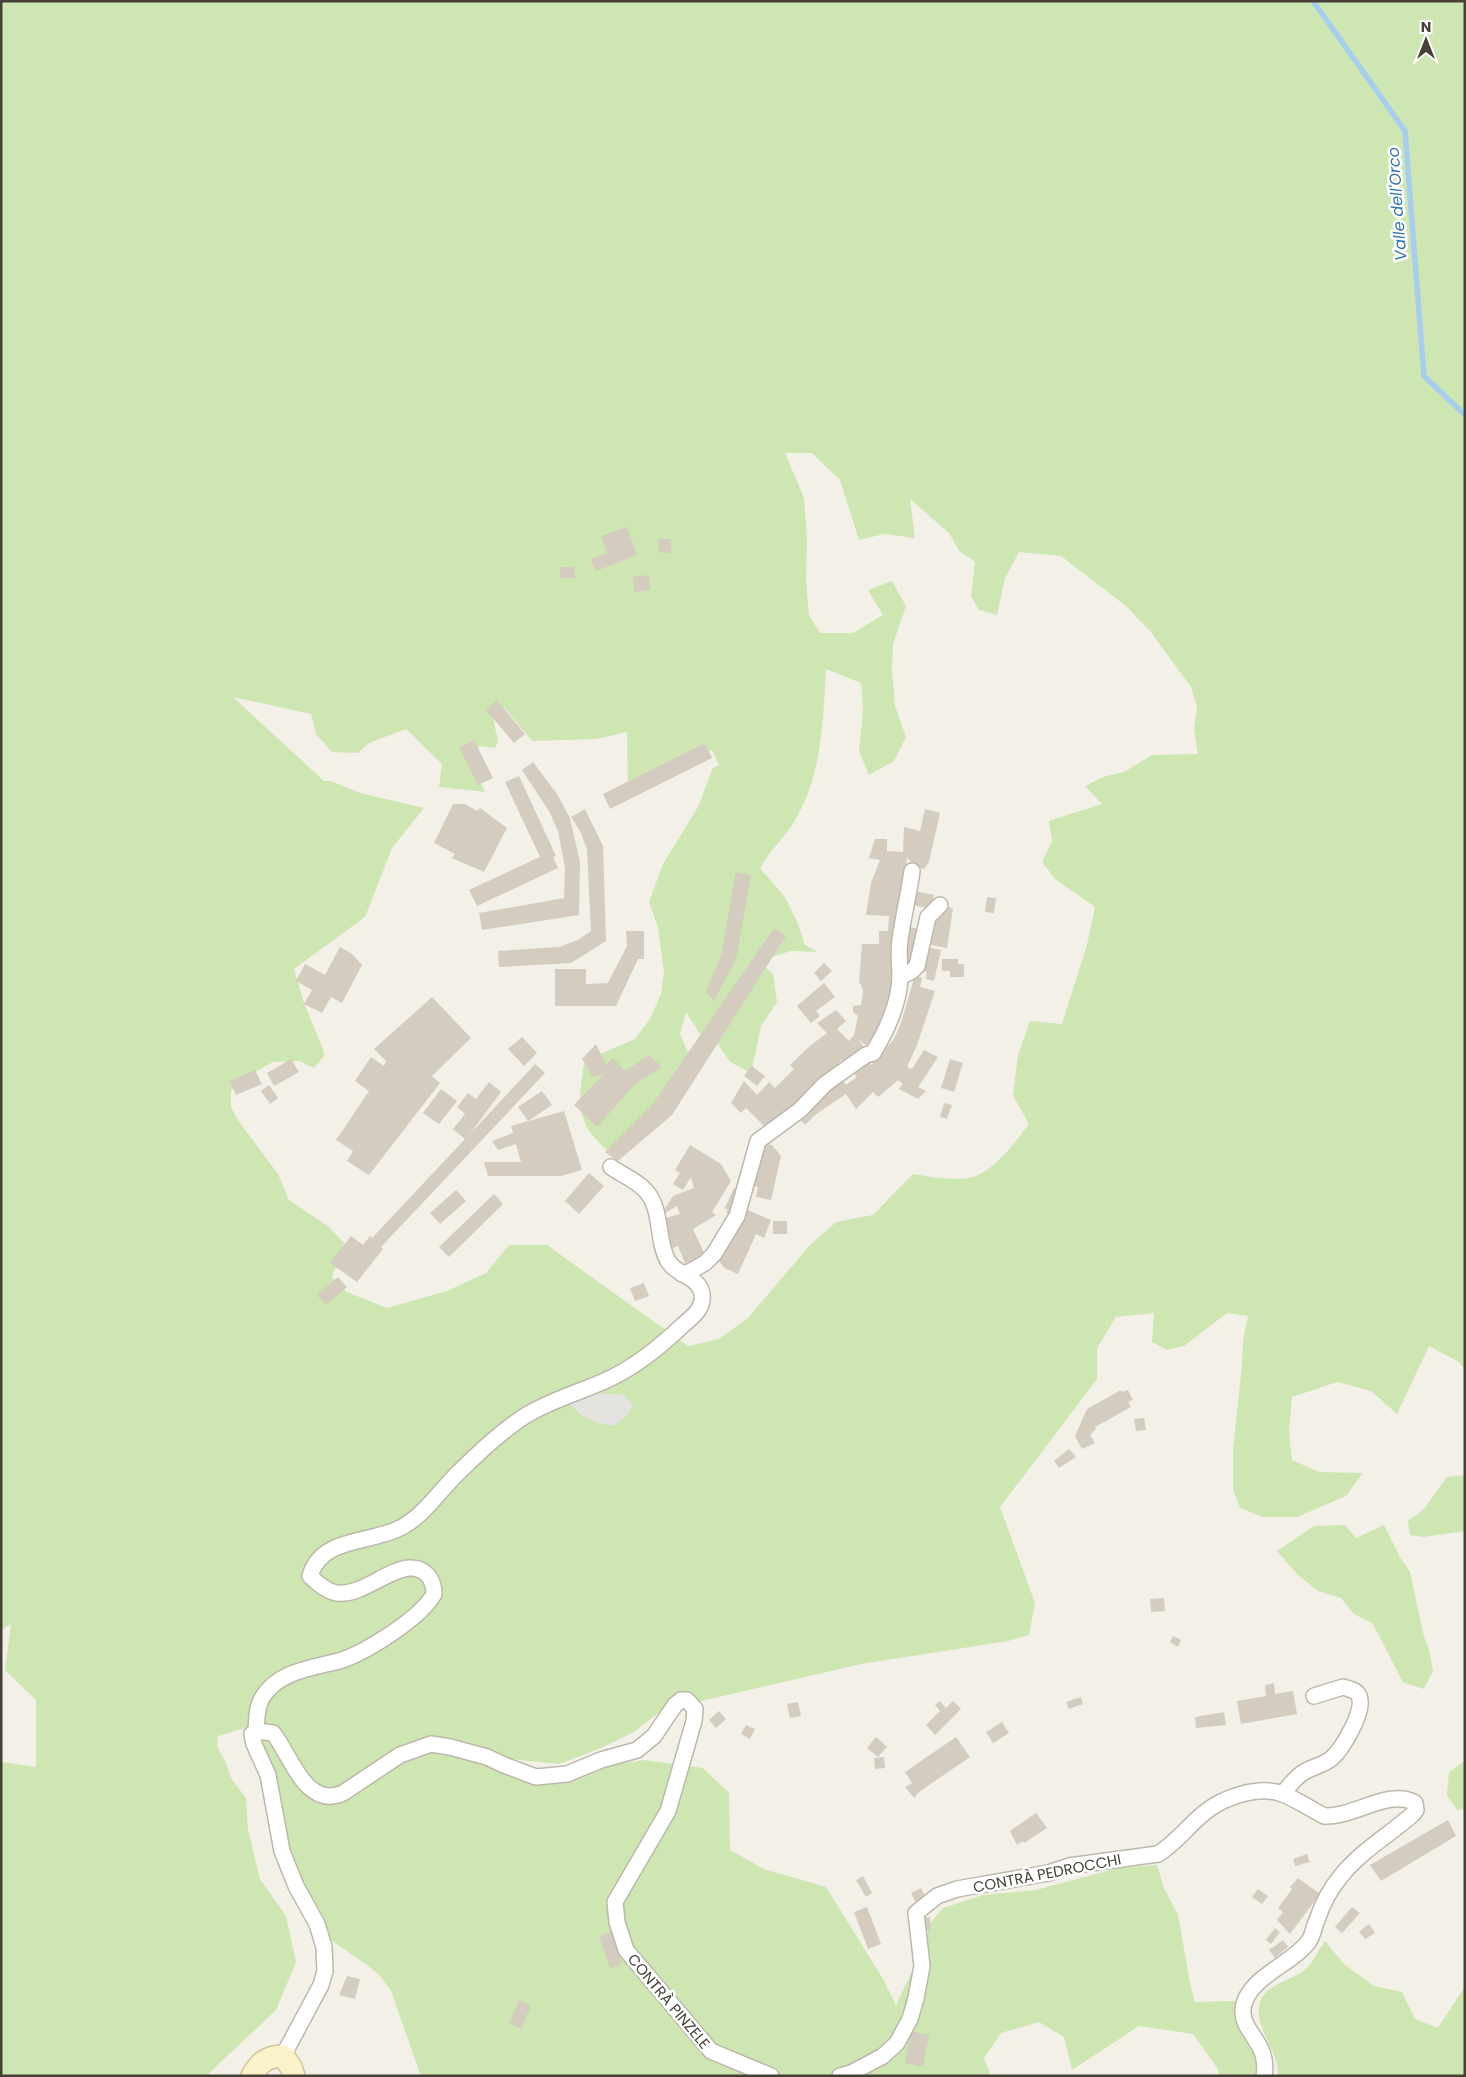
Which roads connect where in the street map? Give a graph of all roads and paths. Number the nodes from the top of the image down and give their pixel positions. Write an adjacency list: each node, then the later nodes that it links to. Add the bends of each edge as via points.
1 (912, 871): 3 (street, via 900,941)
2 (940, 904): 3 (street, via 928,917 916,966)
3 (900, 977): 5 (street, via 894,1013 873,1053 825,1084 800,1110 758,1141 737,1216 714,1254)
4 (611, 1167): 5 (street, via 646,1191 653,1201 668,1261)
5 (682, 1274): 7 (street, via 696,1282 702,1292 702,1302 698,1311 663,1344 618,1375 568,1394 525,1416 456,1476 417,1518 400,1529 326,1551 313,1566 310,1576 334,1592 356,1590 410,1568 429,1575 434,1594 425,1608 378,1644 338,1661 299,1671 272,1686 258,1705)
6 (1314, 1696): 8 (street, via 1343,1686 1354,1691 1360,1703 1357,1718 1332,1758 1300,1774)
7 (256, 1731): 9 (street, via 252,1734 268,1775 279,1843 296,1886 317,1924 325,1953 321,1985); 12 (street, CONTRÀ PINZELE, via 273,1732 296,1772 309,1787 322,1795 334,1796 400,1755 431,1744 488,1756 536,1777 567,1774 637,1750 654,1736 675,1705 687,1700 695,1709 694,1721 668,1811 615,1902 617,1922 626,1950 711,2051)
8 (1282, 1794): 13 (street, CONTRÀ PEDROCCHI, via 1257,1792 1220,1801 1158,1854 1069,1866 1048,1874 957,1889 937,1896 916,1913 922,1966 910,2019 896,2043 883,2056); 14 (street, via 1324,1816 1342,1815 1399,1798 1415,1803 1416,1810 1341,1876 1325,1900 1309,1941 1262,1979 1246,2000 1244,2015 1260,2044)
9 (283, 2056): 10 (street, via 274,2056 258,2065); 11 (street)
10 (252, 2076)
11 (294, 2076)
12 (771, 2076)
13 (840, 2076)
14 (1264, 2076)

